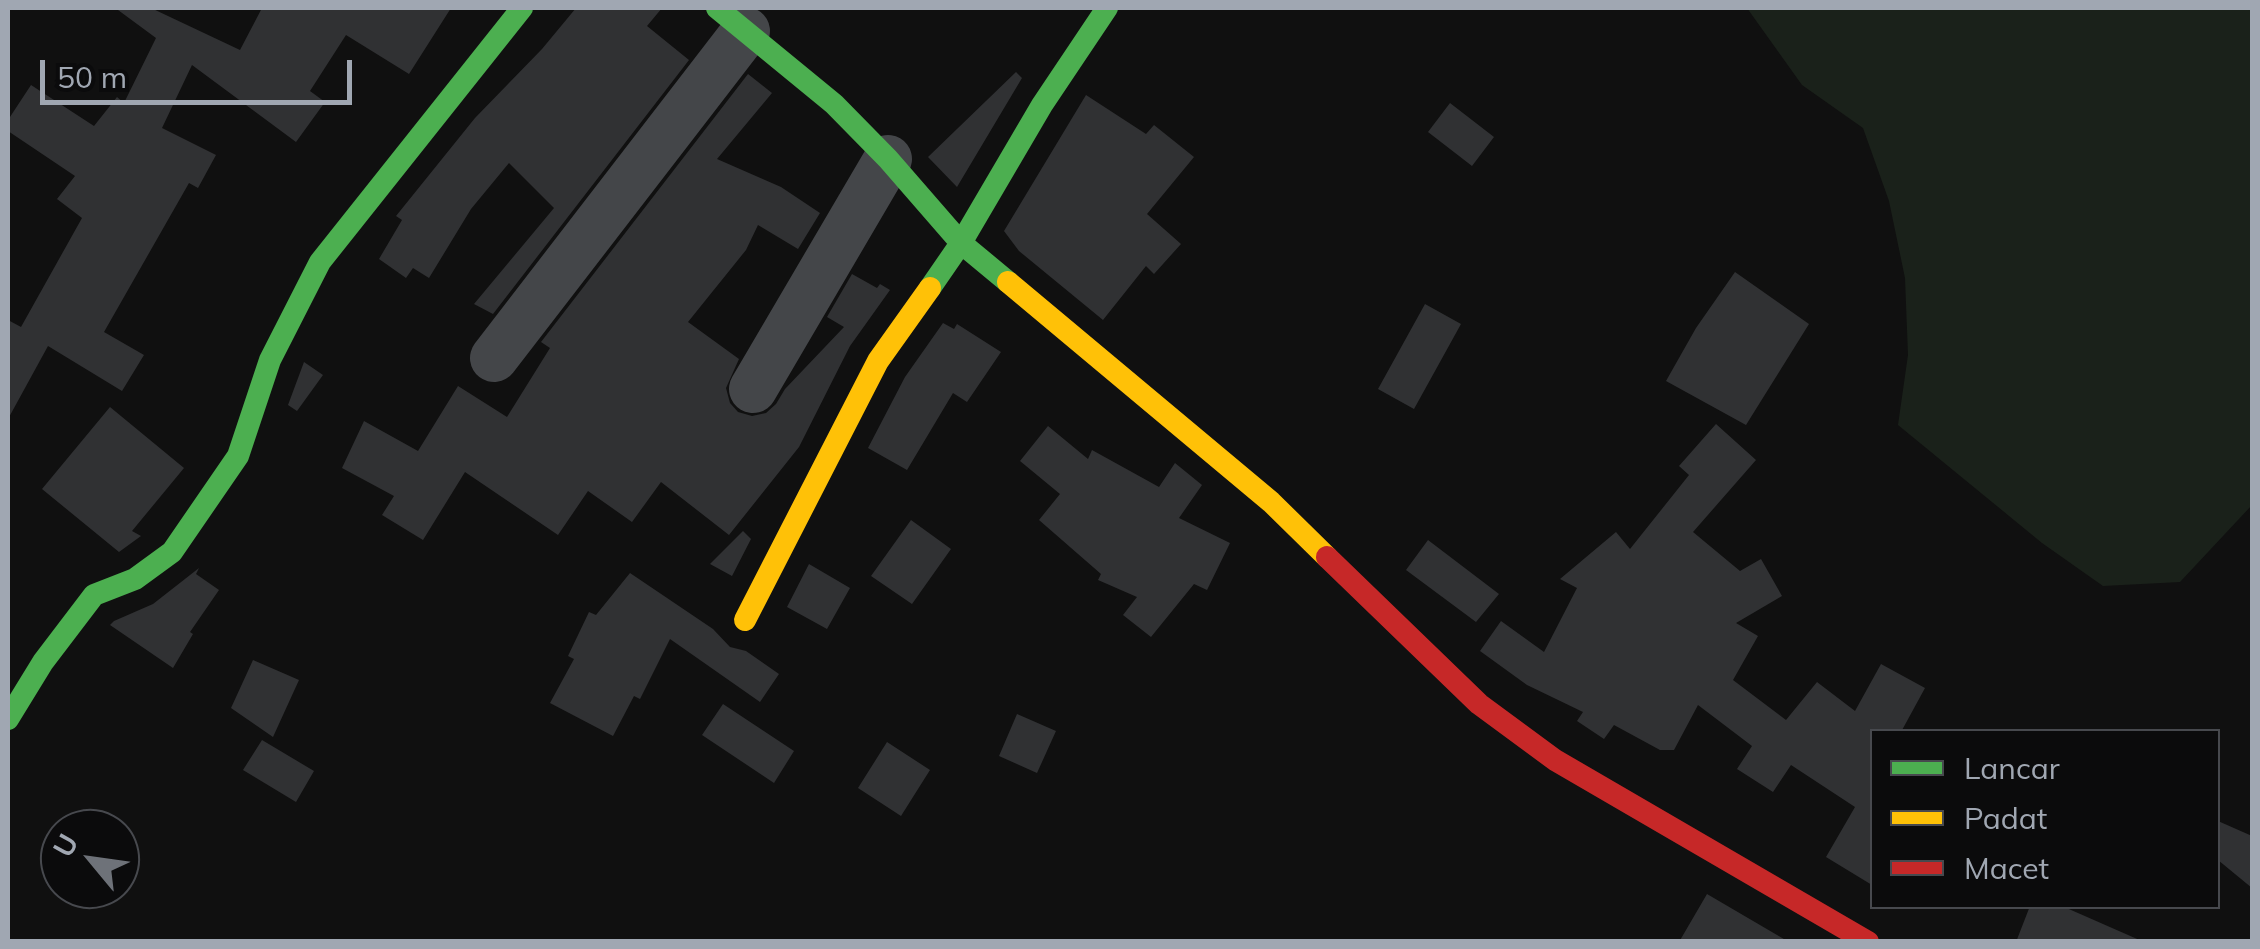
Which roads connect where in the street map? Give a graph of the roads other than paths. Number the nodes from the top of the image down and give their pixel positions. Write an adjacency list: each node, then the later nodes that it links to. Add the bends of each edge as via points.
1 (522, 8): 9 (street, via 320,262 270,360 238,456 172,552 94,595)
2 (1107, 8): 5 (street)
3 (732, 19): 4 (street); 6 (street)
4 (888, 159): 5 (street); 7 (street)
5 (961, 242): 8 (street, via 878,362); 10 (street, via 1270,502 1516,734)
6 (494, 358)
7 (752, 390)
8 (745, 620)
9 (8, 719)
10 (1868, 942)

